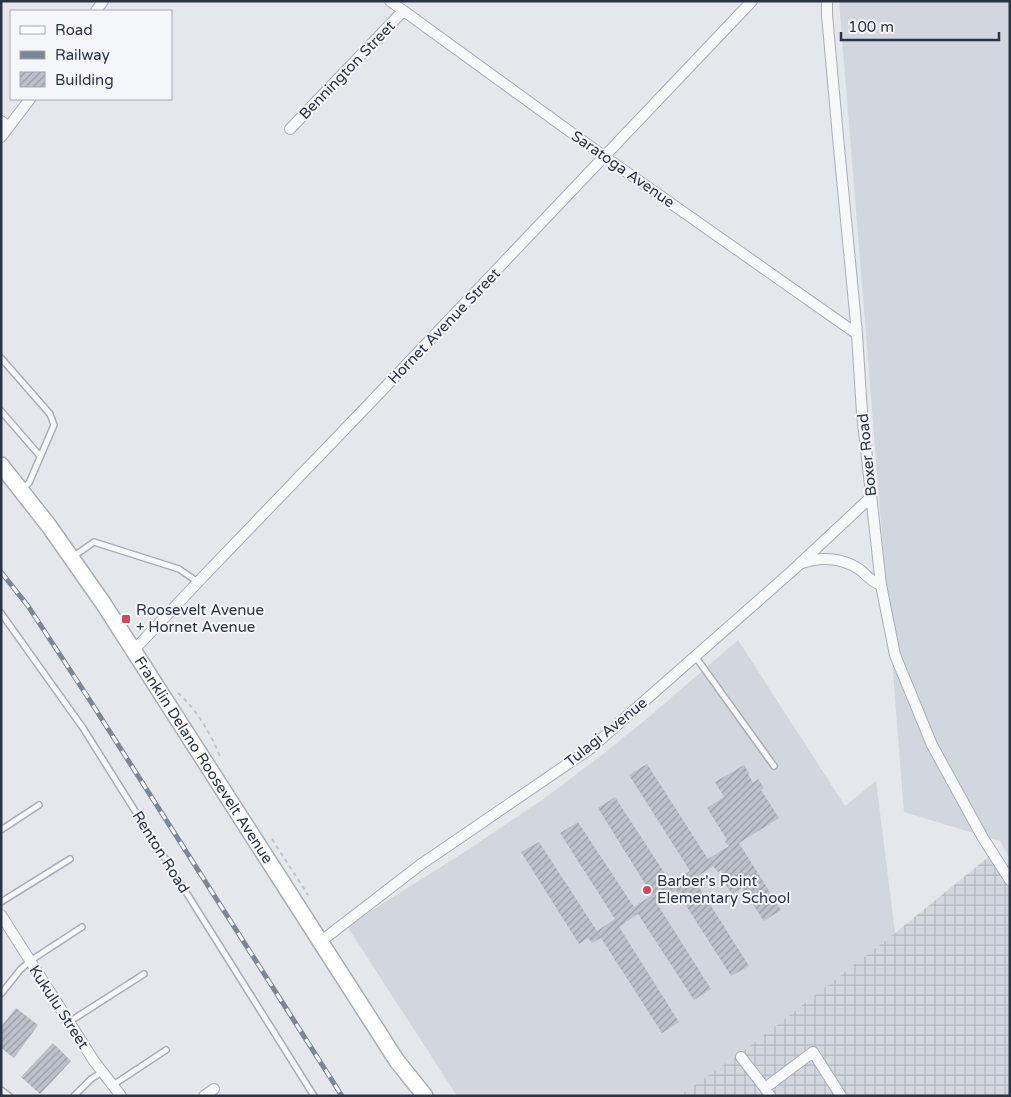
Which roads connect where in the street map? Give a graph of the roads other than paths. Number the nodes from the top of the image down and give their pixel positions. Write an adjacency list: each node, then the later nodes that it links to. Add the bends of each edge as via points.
1 (390, 1): 4 (street, Saratoga Avenue)
2 (752, 1): 9 (street, Hornet Avenue Street)
3 (827, 1): 10 (street, Boxer Road)
4 (403, 11): 7 (street, Bennington Street); 9 (street, Saratoga Avenue)
5 (29, 100): 6 (street)
6 (5, 124): 8 (street)
7 (290, 129)
8 (1, 137)
9 (605, 157): 10 (street, Saratoga Avenue); 19 (street, Hornet Avenue Street)
10 (857, 334): 16 (street, Boxer Road)
11 (1, 358): 13 (lane, via 50,414 54,425)
12 (1, 411): 13 (lane)
13 (40, 456): 15 (lane, via 29,483)
14 (1, 465): 15 (main road, Franklin Delano Roosevelt Avenue)
15 (21, 489): 17 (main road, Franklin Delano Roosevelt Avenue)
16 (871, 497): 18 (street, Tulagi Avenue); 20 (street, Boxer Road)
17 (72, 557): 19 (lane, via 94,542 179,569); 22 (main road, Franklin Delano Roosevelt Avenue)
18 (799, 564): 20 (street, via 825,558 843,561); 23 (street, Tulagi Avenue)
19 (198, 582): 22 (street, Hornet Avenue Street)
20 (881, 585): 28 (street, Boxer Road, via 896,656 932,744 983,838)
21 (1, 612): 49 (lane, Renton Road, via 83,728)
22 (134, 650): 32 (main road, Franklin Delano Roosevelt Avenue)
23 (696, 656): 24 (lane); 32 (street, Tulagi Avenue, via 591,748 420,865)
24 (774, 766)
25 (39, 805): 26 (lane)
26 (1, 830)
27 (70, 859): 29 (lane)
28 (1010, 880)
29 (1, 902)
30 (1, 915): 33 (street, Kukulu Street)
31 (82, 927): 33 (lane)
32 (320, 942): 39 (main road, Franklin Delano Roosevelt Avenue)
33 (30, 961): 35 (lane); 36 (street, Kukulu Street)
34 (144, 974): 36 (lane)
35 (1, 994)
36 (69, 1022): 40 (street, Kukulu Street)
37 (166, 1050): 41 (lane)
38 (741, 1057): 44 (street)
39 (397, 1060): 50 (main road, Franklin Delano Roosevelt Avenue); 51 (main road, Franklin Delano Roosevelt Avenue)
40 (102, 1072): 41 (street, Kukulu Street); 46 (lane)
41 (112, 1085): 47 (street, Kukulu Street)
42 (214, 1089): 48 (street)
43 (1, 1090): 45 (lane)
44 (768, 1092): 52 (street, via 813,1052)
45 (9, 1096)
46 (74, 1096)
47 (122, 1096)
48 (204, 1096)
49 (314, 1096)
50 (414, 1096)
51 (425, 1096)
52 (841, 1096)

